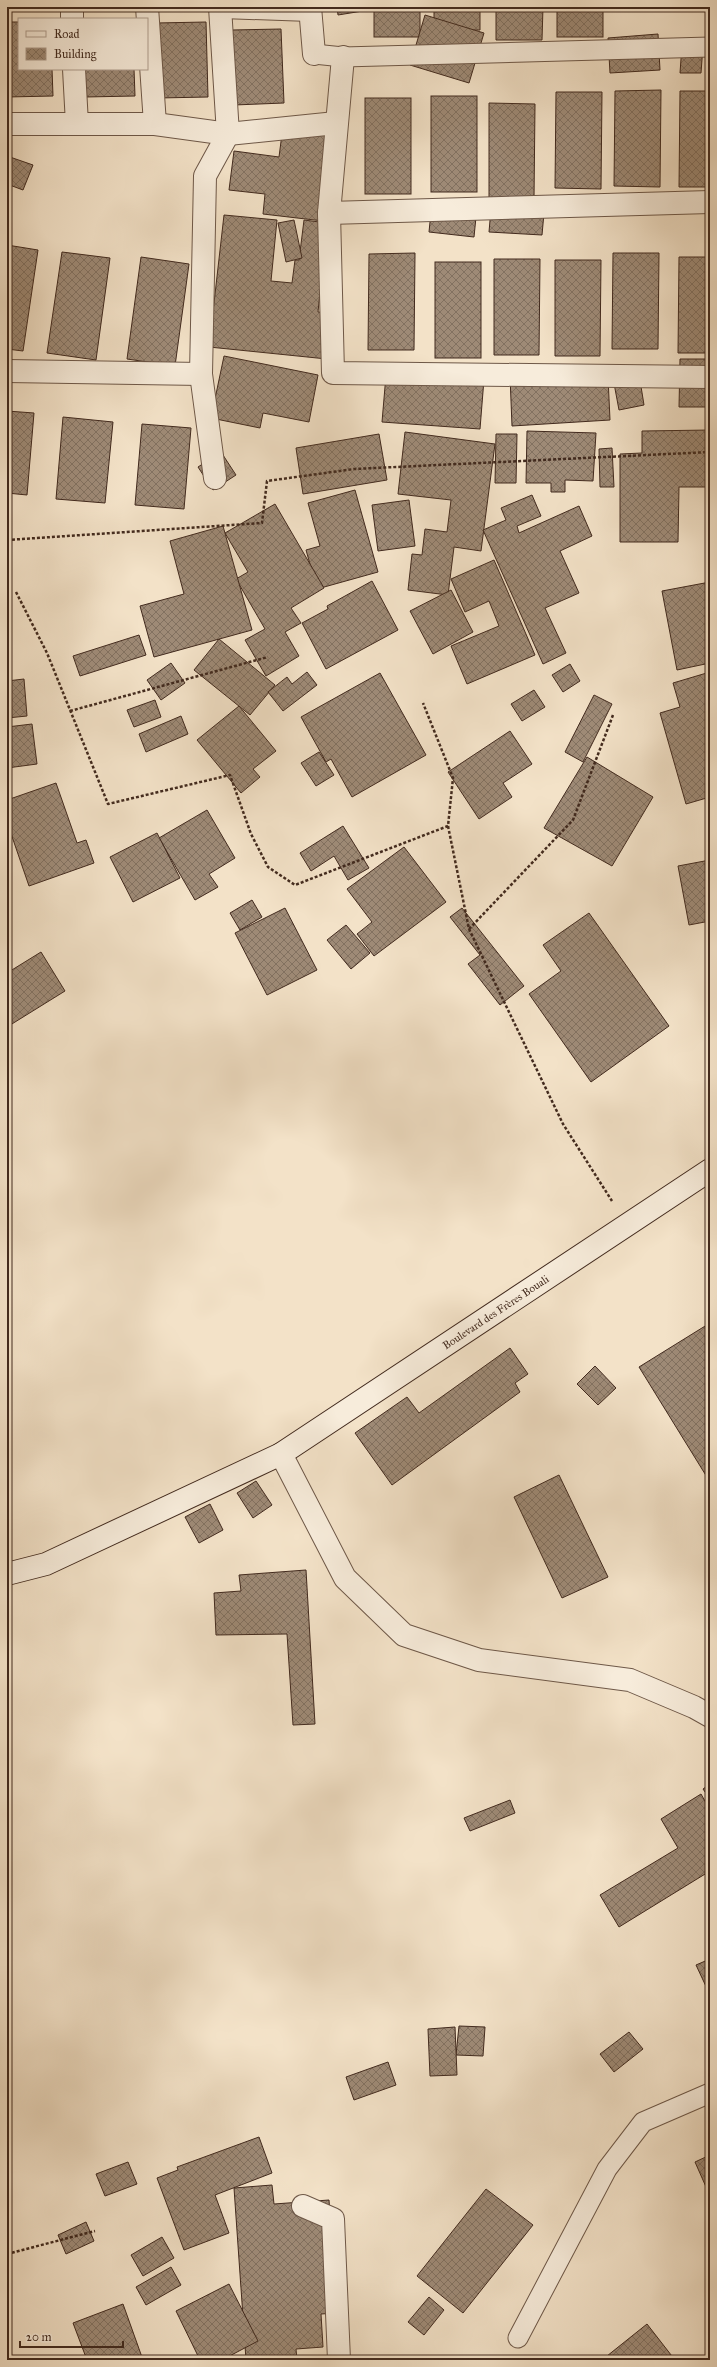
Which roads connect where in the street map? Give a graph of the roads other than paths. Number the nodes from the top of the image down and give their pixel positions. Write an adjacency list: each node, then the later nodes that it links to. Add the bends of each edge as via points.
1 (72, 7): 5 (street)
2 (147, 7): 6 (street)
3 (221, 7): 4 (street); 16 (street)
4 (310, 9): 9 (street)
5 (72, 18)
6 (148, 18)
7 (148, 22): 15 (street)
8 (710, 47): 10 (lane)
9 (314, 54): 10 (lane)
10 (343, 57): 12 (street)
11 (74, 70): 14 (street)
12 (336, 123): 16 (street); 18 (street)
13 (7, 124): 14 (street)
14 (77, 124): 15 (street)
15 (155, 124): 16 (street)
16 (228, 134): 20 (street, via 205,176)
17 (710, 202): 18 (street)
18 (329, 213): 21 (street, via 333,373)
19 (7, 371): 20 (street)
20 (201, 374): 22 (street)
21 (710, 377)
22 (215, 478)
23 (710, 1170): 24 (street, Boulevard des Frères Bouali)
24 (281, 1454): 25 (street, Boulevard des Frères Bouali, via 46,1564); 26 (street, via 345,1578 404,1635 479,1660 630,1680)
25 (7, 1574)
26 (710, 1716)
27 (710, 2093): 29 (lane, via 643,2122 607,2169)
28 (303, 2206): 30 (street, via 333,2219)
29 (518, 2338)
30 (339, 2360)

